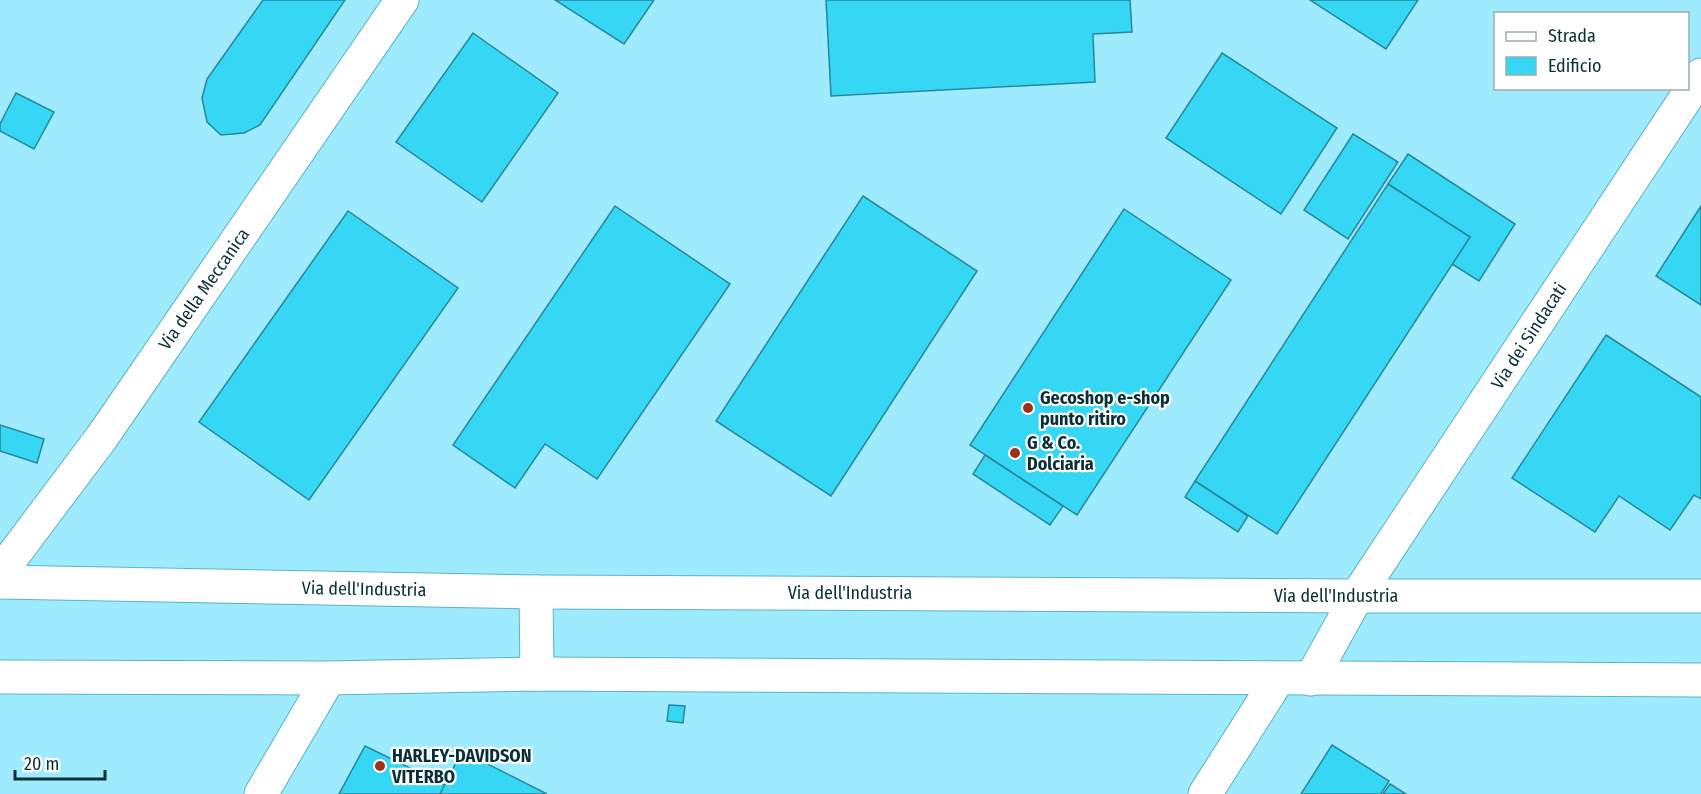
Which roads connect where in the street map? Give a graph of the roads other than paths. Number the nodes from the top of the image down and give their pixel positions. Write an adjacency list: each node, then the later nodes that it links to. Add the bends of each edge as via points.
1 (402, 0): 3 (street, Via della Meccanica, via 102,437)
2 (1701, 75): 6 (street, Via dei Sindacati)
3 (0, 573)
4 (0, 582): 5 (street, Via dell'Industria)
5 (536, 592): 6 (street, Via dell'Industria); 8 (street)
6 (1357, 596): 7 (street, Via dell'Industria); 12 (street, Via dei Sindacati)
7 (1701, 596)
8 (537, 674): 10 (street); 11 (street)
9 (0, 677): 10 (street)
10 (329, 678): 14 (street)
11 (1278, 679): 12 (street); 15 (street)
12 (1311, 679): 13 (street)
13 (1701, 680)
14 (261, 794)
15 (1205, 794)

